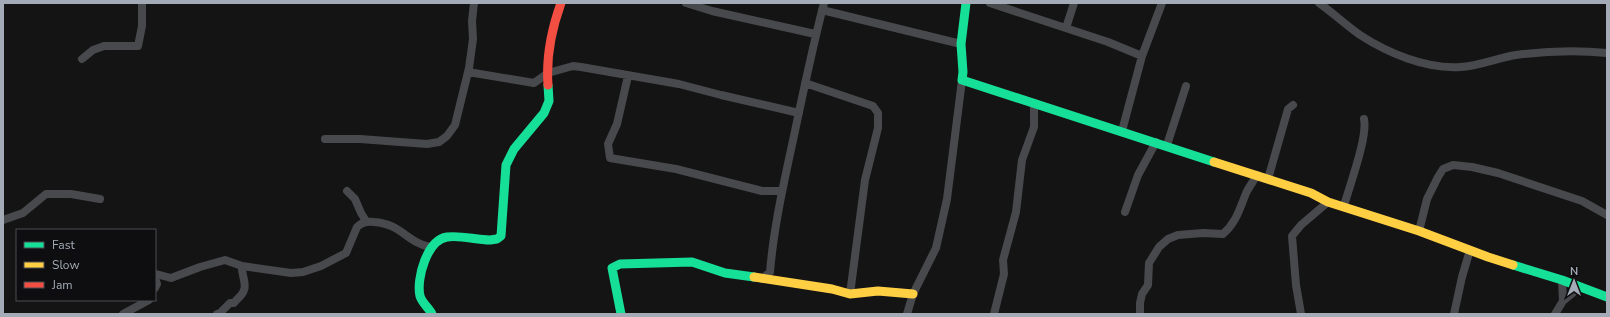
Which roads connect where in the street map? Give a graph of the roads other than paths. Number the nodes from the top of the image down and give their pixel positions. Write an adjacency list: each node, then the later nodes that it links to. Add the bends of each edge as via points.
1 (142, 3): 16 (street, via 142,26 138,46 104,46 93,50)
2 (474, 3): 17 (street, via 473,39)
3 (561, 3): 18 (street)
4 (686, 3): 12 (street)
5 (966, 3): 13 (street)
6 (990, 3): 11 (street)
7 (1074, 3): 11 (street)
8 (1162, 3): 15 (street)
9 (1319, 3): 14 (street, via 1376,44 1397,54 1447,67 1477,65 1515,55 1581,50)
10 (823, 6): 12 (street); 13 (street)
11 (1066, 28): 15 (street)
12 (815, 34): 21 (street)
13 (961, 44): 20 (street)
14 (1607, 53)
15 (1142, 56): 27 (street)
16 (82, 59)
17 (468, 72): 18 (street, via 534,83); 28 (street, via 455,125 439,142 427,144)
18 (548, 73): 19 (street, via 573,66); 43 (street, via 547,108 532,130 511,152 506,165 501,236 488,240 445,237 436,240)
19 (628, 76): 25 (street, via 679,84); 34 (street, via 616,128 608,144 610,158 676,169 762,191)
20 (962, 80): 23 (street); 53 (street, via 947,199 936,248)
21 (806, 83): 25 (street); 52 (street, via 873,106 878,113 878,128 865,180)
22 (1186, 86): 30 (street)
23 (1034, 103): 27 (street); 63 (street, via 1034,127 1022,160 1016,212 1003,260 1004,274)
24 (1293, 105): 32 (street, via 1288,109)
25 (799, 113): 34 (street)
26 (1364, 120): 37 (street, via 1365,128 1358,159)
27 (1122, 132): 29 (street)
28 (325, 139)
29 (1156, 142): 30 (street); 38 (street, via 1138,175)
30 (1166, 145): 31 (street)
31 (1257, 175): 32 (street); 64 (street, via 1247,190 1239,214 1223,234 1178,235 1168,239 1159,248 1149,263 1148,285 1142,294)
32 (1268, 179): 36 (street, via 1311,193)
33 (347, 191): 41 (street, via 355,198)
34 (782, 191): 46 (street)
35 (100, 198): 40 (street, via 46,194 23,213)
36 (1328, 202): 37 (street); 65 (street, via 1292,236)
37 (1344, 206): 42 (street)
38 (1125, 212)
39 (1607, 215): 42 (street, via 1582,201 1498,173 1453,165 1443,169 1438,177 1427,199)
40 (3, 220)
41 (366, 222): 43 (street, via 386,223 397,227 420,244); 45 (street, via 357,227 346,253 317,268 291,273)
42 (1419, 231): 44 (street)
43 (430, 247): 60 (street, via 423,267 420,292 422,301)
44 (1470, 250): 49 (street); 66 (street)
45 (242, 266): 47 (street, via 225,260 171,278); 59 (street, via 245,289 243,293 234,303 230,303)
46 (770, 272): 48 (street); 50 (street)
47 (156, 274)
48 (762, 278): 50 (street); 61 (street, via 725,273 692,262 614,265 612,274)
49 (1562, 280): 51 (street); 56 (street)
50 (778, 281): 52 (street)
51 (1580, 287): 54 (street); 56 (street)
52 (850, 294): 53 (street, via 878,291)
53 (913, 294): 62 (street)
54 (1607, 297)
55 (147, 301): 58 (street)
56 (1562, 301): 57 (street)
57 (1555, 313)
58 (123, 314)
59 (217, 314)
60 (432, 314)
61 (621, 314)
62 (907, 314)
63 (994, 314)
64 (1140, 314)
65 (1301, 314)
66 (1454, 314)

